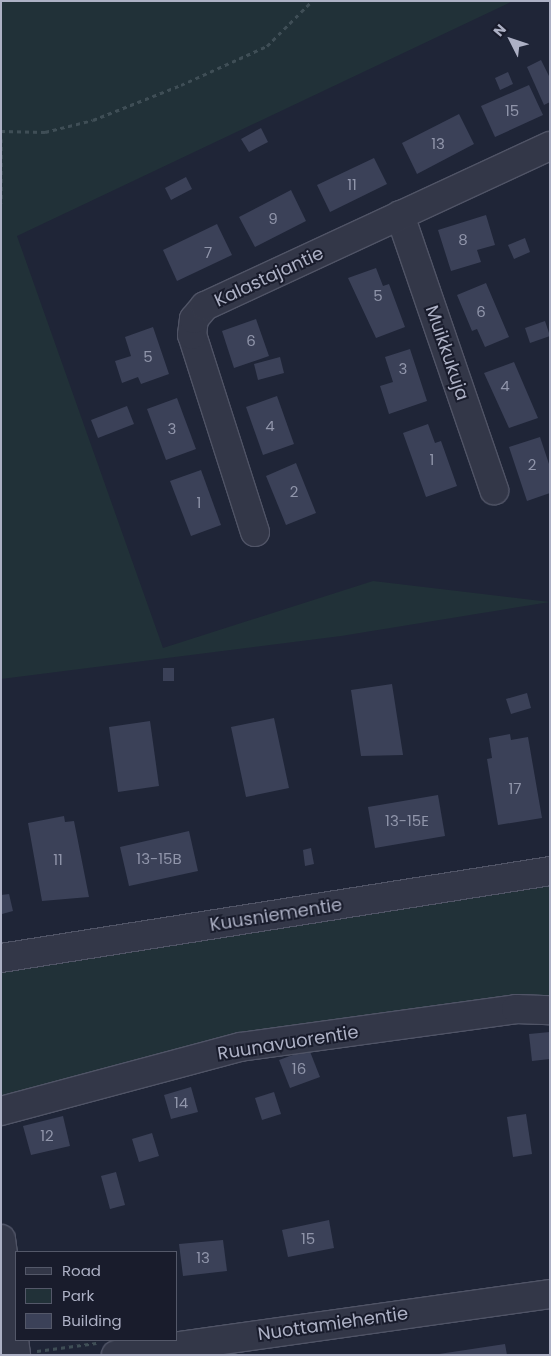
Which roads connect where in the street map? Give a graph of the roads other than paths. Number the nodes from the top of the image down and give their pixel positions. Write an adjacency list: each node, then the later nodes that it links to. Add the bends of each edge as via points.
1 (550, 146): 2 (street, Kalastajantie)
2 (400, 215): 3 (street, Muikkukuja); 4 (street, Kalastajantie, via 205,306 194,319 192,335)
3 (494, 490)
4 (255, 532)
5 (550, 871): 6 (street, Kuusniementie)
6 (1, 958)
7 (550, 1010): 8 (street, Ruunavuorentie, via 516,1009 240,1047)
8 (1, 1111)
9 (1, 1239): 14 (street)
10 (550, 1294): 11 (street, Nuottamiehentie)
11 (178, 1340)
12 (168, 1341): 13 (street, Nuottamiehentie)
13 (111, 1348)
14 (16, 1355)

